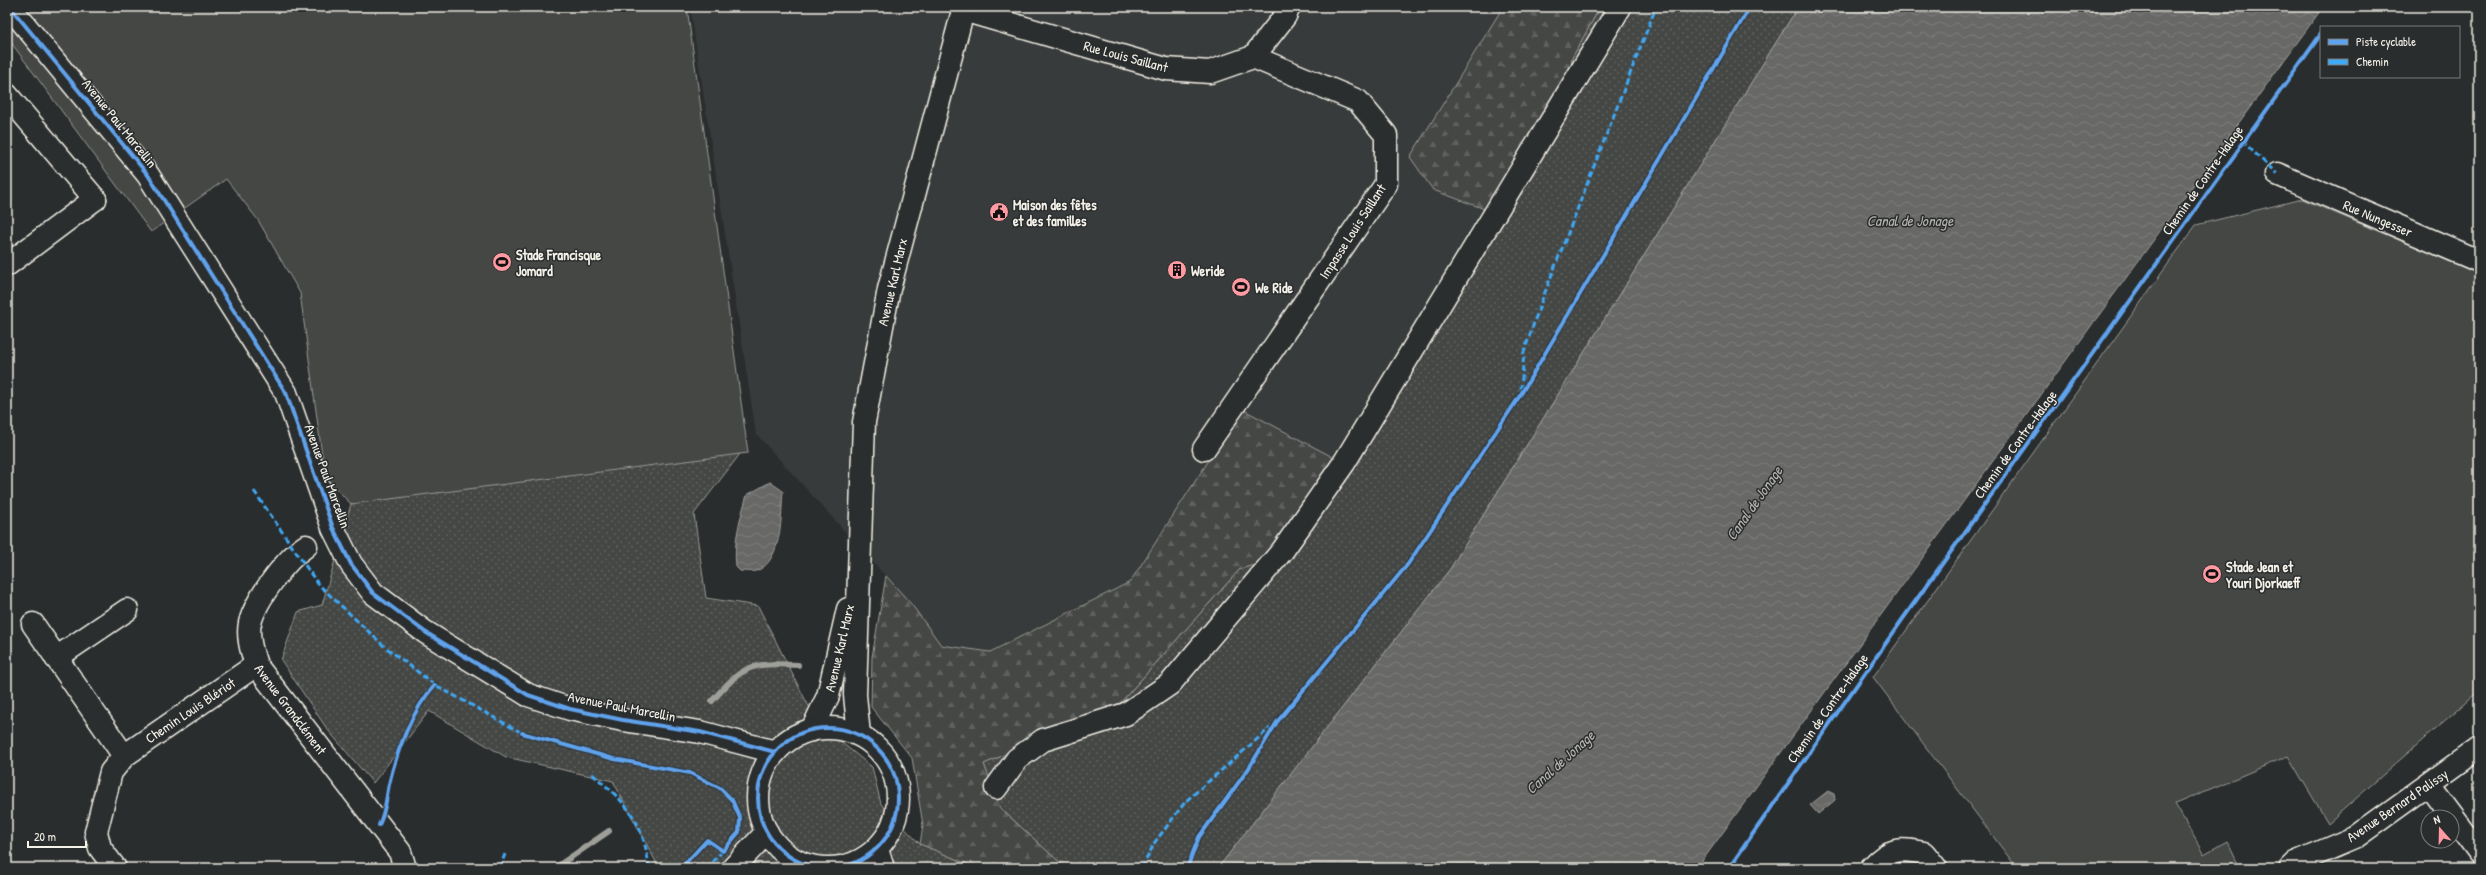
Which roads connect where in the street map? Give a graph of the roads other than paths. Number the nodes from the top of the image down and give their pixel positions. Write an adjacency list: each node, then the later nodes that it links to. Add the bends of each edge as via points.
1 (10, 7): 20 (street, Avenue Paul Marcellin, via 148,175 286,393 333,528 351,564 373,593 425,632 528,695 570,709 700,732)
2 (1289, 7): 5 (street, via 1285,16)
3 (1620, 7): 23 (street, via 1344,463 1282,550 1170,684 1126,714 1044,740 1017,759)
4 (963, 8): 5 (street, Rue Louis Saillant, via 1166,68 1210,72); 12 (street, Avenue Karl Marx, via 887,297 864,422)
5 (1253, 56): 10 (street, Impasse Louis Saillant, via 1358,101 1386,135 1386,184)
6 (7, 95): 9 (street, via 95,199)
7 (2277, 174): 8 (street, Rue Nungesser)
8 (2479, 261)
9 (7, 265)
10 (1204, 449)
11 (306, 546): 16 (street, Avenue Grandclément, via 296,552 275,577 250,622 250,642)
12 (858, 563): 17 (street, Avenue Karl Marx, via 828,696); 18 (street, Avenue Karl Marx, via 855,695)
13 (127, 610): 15 (street)
14 (33, 624): 15 (street)
15 (56, 658): 21 (street)
16 (256, 665): 21 (street, Chemin Louis Blériot); 29 (street, Avenue Grandclément, via 400,852)
17 (812, 730): 18 (street, via 836,729); 20 (street, via 798,735)
18 (859, 735): 26 (street, via 880,751 894,774 898,787 897,814)
19 (2479, 748): 22 (street, Avenue Bernard Palissy)
20 (775, 752): 24 (street, via 759,786 760,813)
21 (124, 756): 28 (street, Chemin Louis Blériot, via 111,772 96,832 100,848)
22 (2429, 785): 25 (street); 34 (street, Avenue Bernard Palissy, via 2354,838 2295,863)
23 (996, 788)
24 (767, 832): 27 (street); 30 (street)
25 (2479, 852)
26 (880, 858): 31 (street)
27 (793, 865): 31 (street)
28 (115, 868)
29 (405, 868)
30 (733, 868)
31 (837, 868)
32 (1871, 868): 33 (street, via 1879,859 1900,848 1924,853)
33 (1936, 868)
34 (2290, 868)

